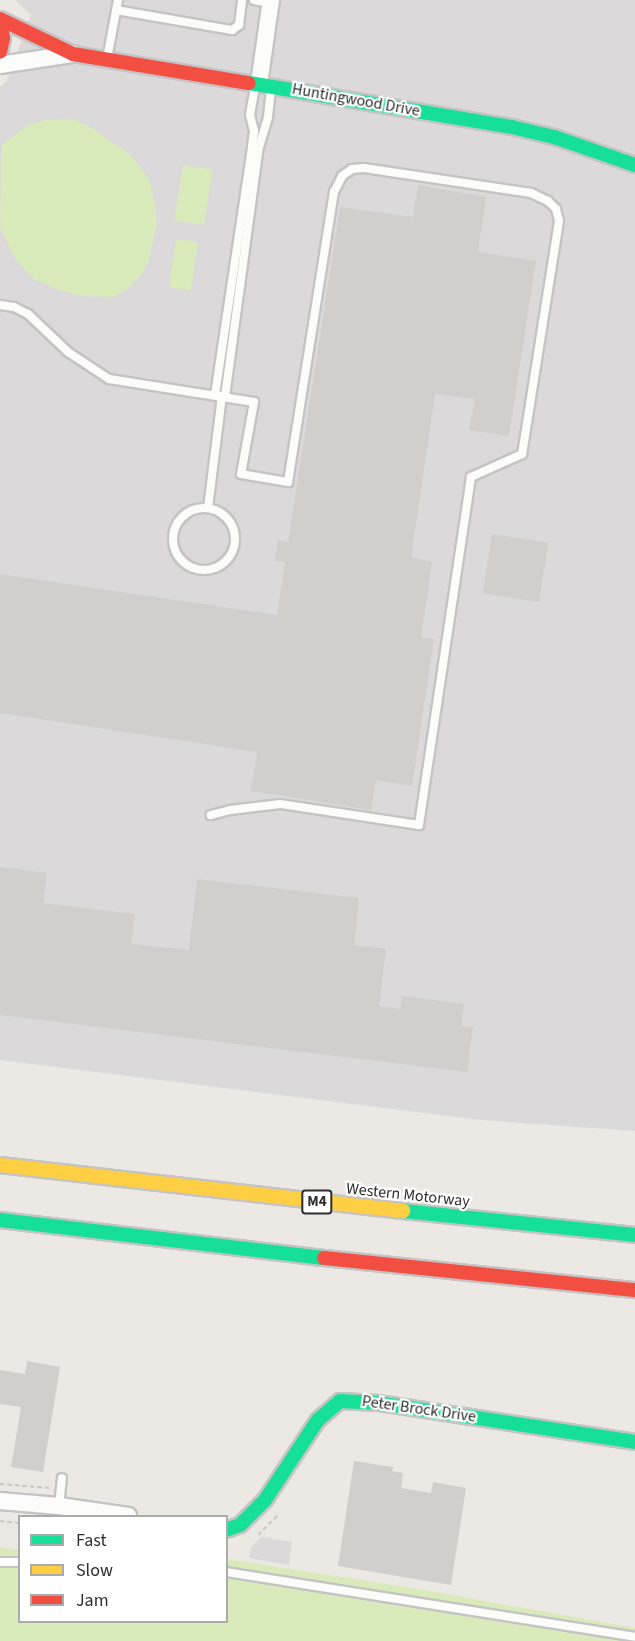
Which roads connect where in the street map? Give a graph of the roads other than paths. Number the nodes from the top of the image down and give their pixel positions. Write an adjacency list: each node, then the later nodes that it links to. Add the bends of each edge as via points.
1 (118, 0): 4 (lane)
2 (242, 0): 4 (lane, via 239,25 232,30)
3 (265, 1): 10 (street)
4 (116, 10): 8 (lane)
5 (0, 19): 6 (main road); 7 (main road, Huntingwood Drive)
6 (0, 52)
7 (73, 54): 8 (main road, Huntingwood Drive); 9 (street, Huntingwood Drive)
8 (107, 60): 10 (main road, Huntingwood Drive)
9 (0, 65)
10 (262, 85): 11 (main road, Huntingwood Drive, via 512,127); 13 (lane, via 250,115 253,139); 13 (lane, via 268,117 259,147)
11 (635, 165)
12 (0, 304): 13 (lane, via 28,314 68,352 109,379)
13 (221, 396): 14 (lane); 15 (lane, via 254,402 241,474 288,482 336,187 347,172 364,168 531,193 556,209 559,221 522,454 471,477 419,825 280,804)
14 (208, 508): 14 (lane, via 228,519 236,540 231,555 219,566 197,570 178,557 172,534 189,511)
15 (211, 815)
16 (0, 1165): 18 (main road, Western Motorway / M4)
17 (0, 1220): 19 (main road)
18 (635, 1235)
19 (635, 1290)
20 (635, 1442): 25 (main road, Peter Brock Drive, via 378,1403 340,1401 318,1420 265,1500 240,1526)
21 (62, 1478): 22 (lane)
22 (59, 1497): 23 (street, via 19,1506); 24 (street)
23 (0, 1501)
24 (124, 1515)
25 (228, 1529)
26 (0, 1562): 27 (lane)
27 (18, 1562)
28 (228, 1572): 29 (lane)
29 (635, 1637)

